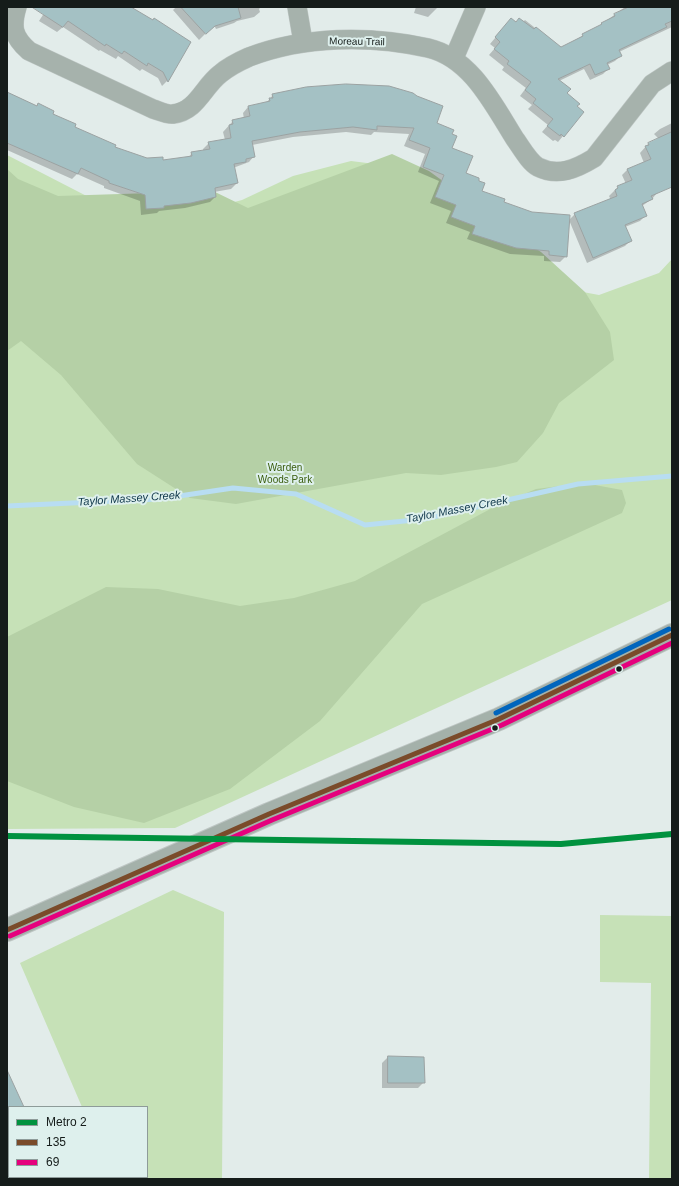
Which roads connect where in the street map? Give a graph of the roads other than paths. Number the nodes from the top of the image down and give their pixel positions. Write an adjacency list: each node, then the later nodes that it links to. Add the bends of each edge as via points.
1 (17, 7): 4 (street, Moreau Trail, via 13,21 17,41 29,51 153,109 172,115 189,110 220,74 248,58)
2 (297, 7): 4 (street)
3 (476, 7): 5 (street)
4 (303, 42): 5 (street, Moreau Trail, via 351,40 406,43 432,49)
5 (454, 58): 6 (street, Moreau Trail, via 479,84 521,149 536,166 551,171 568,171 594,158 652,84)
6 (672, 71)
7 (672, 635): 8 (main road, via 499,719 269,814)
8 (7, 930)

